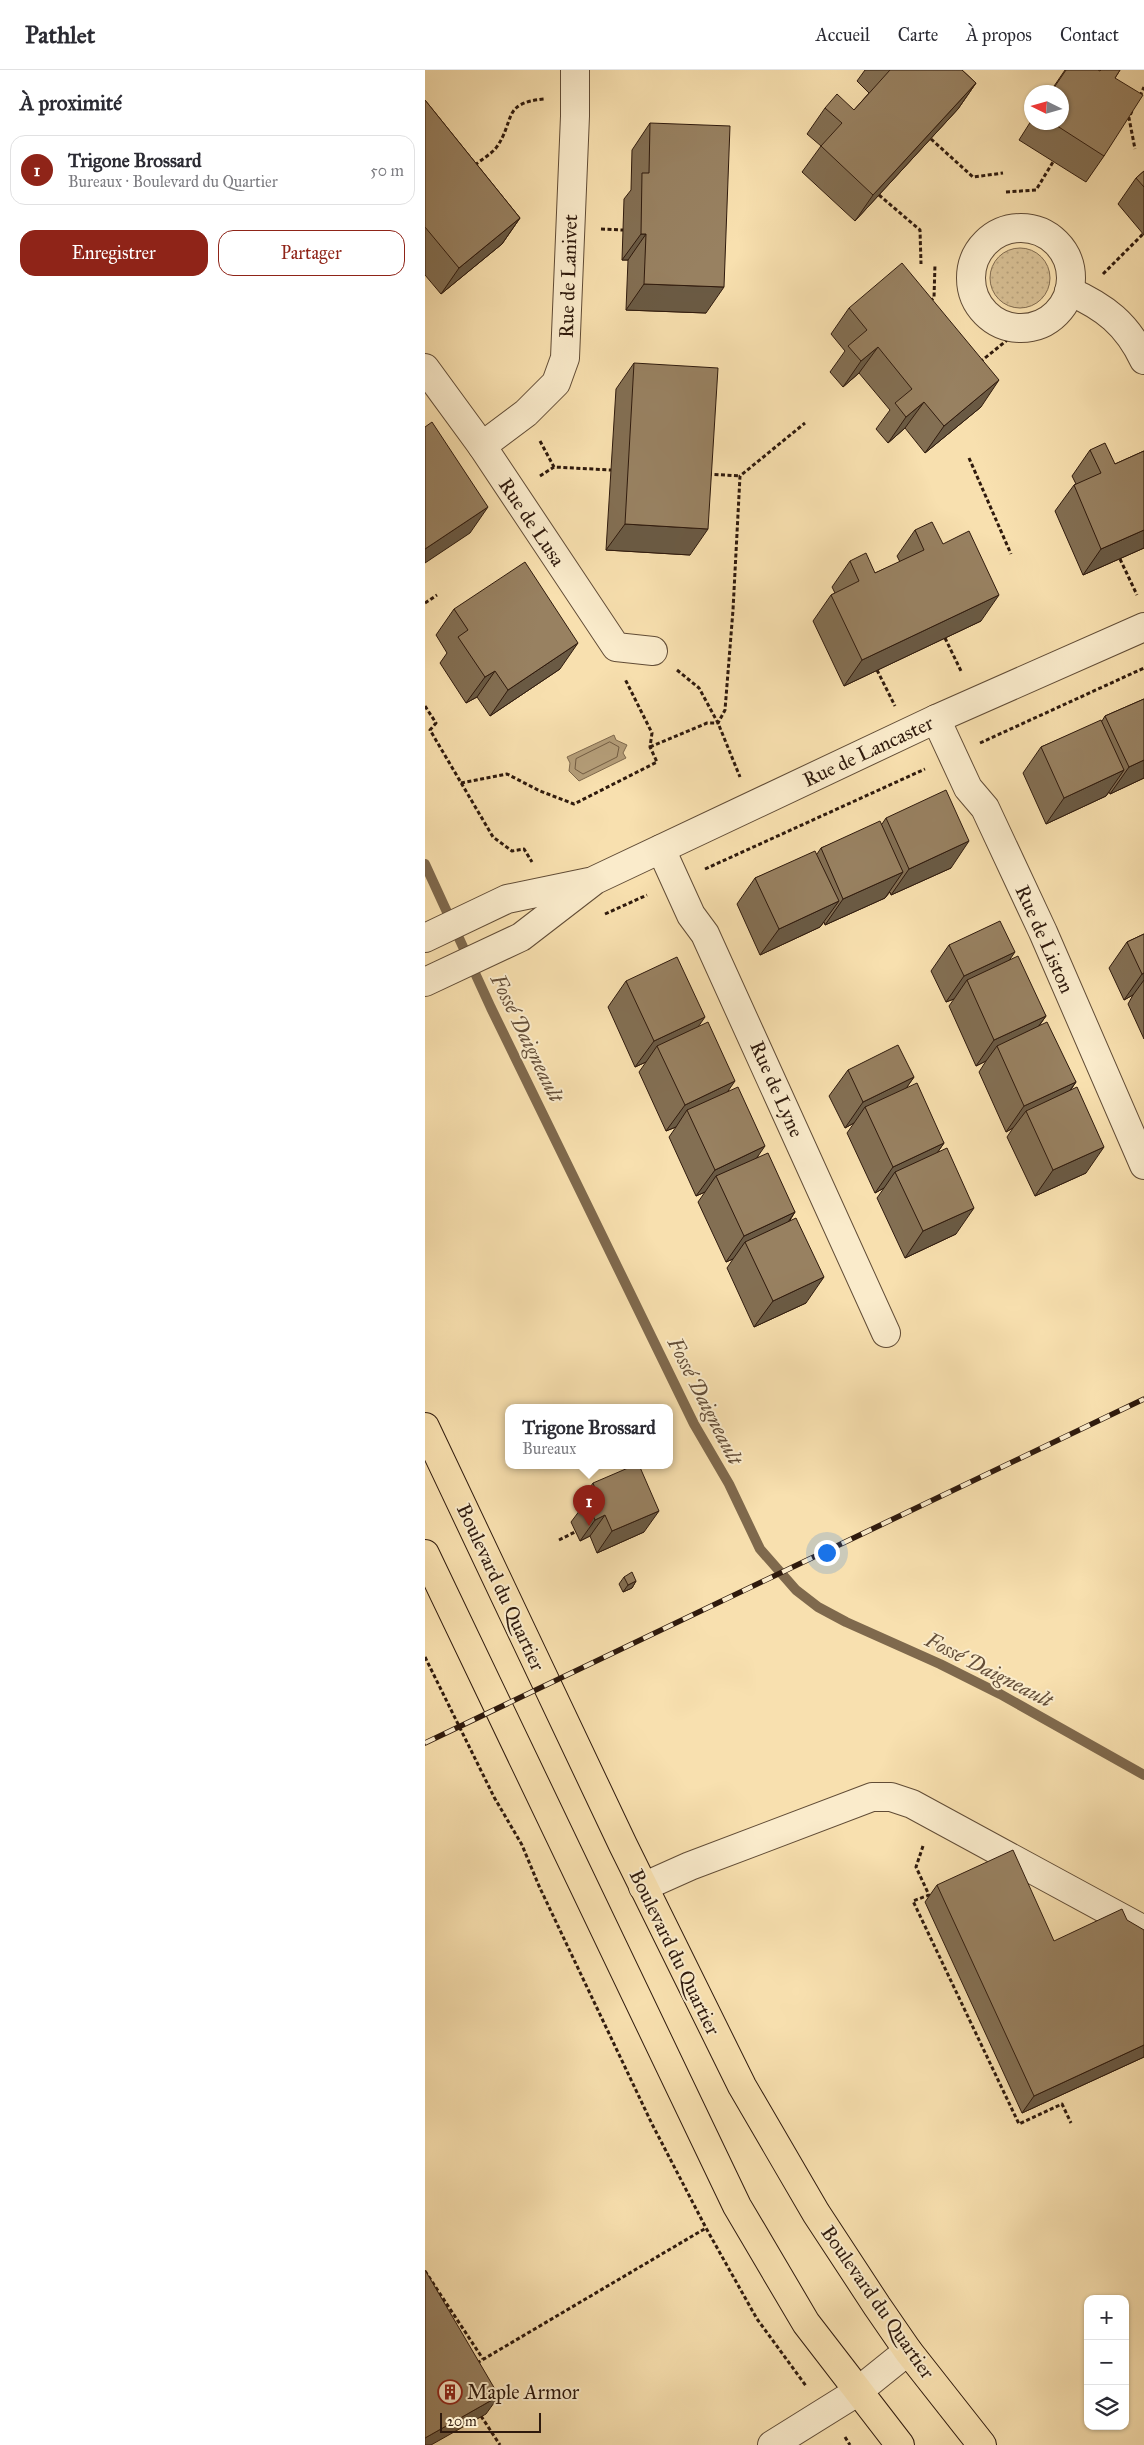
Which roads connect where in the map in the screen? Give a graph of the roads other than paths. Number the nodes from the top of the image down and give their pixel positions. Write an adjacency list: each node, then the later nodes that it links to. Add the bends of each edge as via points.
1 (575, 83): 5 (street, Rue de Lanivet, via 565,358 556,383 526,412)
2 (1077, 295): 2 (street, via 1046,321 1035,326 1009,327 981,310 971,285 972,265 977,253 995,235 1013,228 1026,228 1051,238 1067,259); 3 (street, via 1094,302 1117,320 1134,340)
3 (1144, 360)
4 (425, 368): 5 (street, Rue de Lusa)
5 (482, 446): 7 (street, Rue de Lusa, via 616,647)
6 (1144, 627): 8 (street, Rue de Lancaster)
7 (653, 651)
8 (936, 719): 9 (street, Rue de Lancaster); 13 (street, Rue de Liston, via 968,788 985,808 1043,932)
9 (661, 849): 10 (street, Rue de Lancaster); 14 (street, Rue de Lyne, via 691,915 705,934)
10 (545, 903): 11 (street, Rue de Lancaster, via 507,899); 12 (street, Rue de Lancaster, via 521,937)
11 (425, 938)
12 (425, 982)
13 (1144, 1164)
14 (886, 1333)
15 (425, 1427): 17 (main road, Boulevard du Quartier)
16 (425, 1554): 20 (main road, via 725,2182 794,2303)
17 (643, 1887): 18 (street, via 871,1798 891,1797 912,1804); 19 (main road, Boulevard du Quartier, via 721,2046 773,2139)
18 (1144, 1930)
19 (908, 2352): 20 (street); 23 (main road, Boulevard du Quartier)
20 (857, 2392): 21 (street); 22 (main road)
21 (772, 2445)
22 (900, 2445)
23 (982, 2445)

